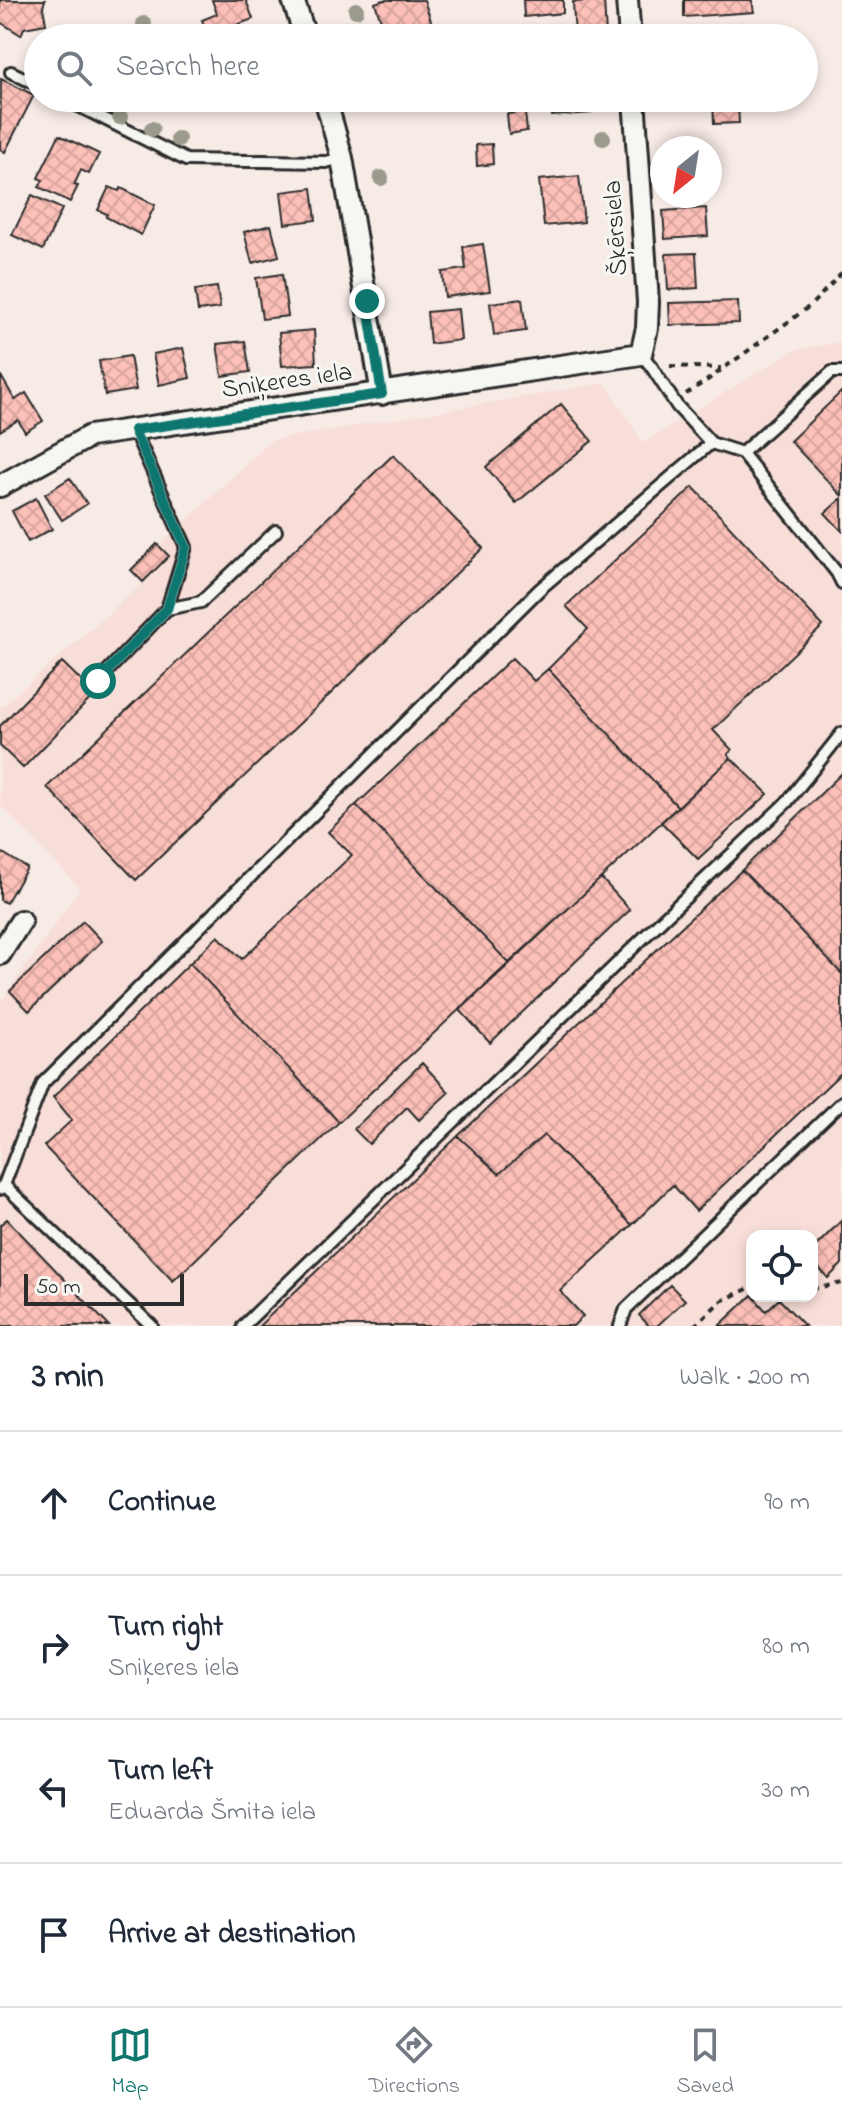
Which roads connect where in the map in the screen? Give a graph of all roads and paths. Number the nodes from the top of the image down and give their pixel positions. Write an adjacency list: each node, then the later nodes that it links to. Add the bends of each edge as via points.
1 (293, 0): 3 (street)
2 (627, 0): 4 (street)
3 (301, 24)
4 (629, 24)
5 (11, 72): 6 (lane)
6 (24, 78)
7 (91, 112): 10 (lane, via 186,160)
8 (329, 112): 10 (street)
9 (635, 112): 12 (street, Šķērsiela, via 648,302)
10 (342, 158): 15 (street)
11 (842, 273): 13 (path, via 810,306)
12 (646, 360): 13 (path); 15 (street, Sniķeres iela); 16 (lane)
13 (724, 369): 16 (path)
14 (842, 372): 19 (lane, via 832,372)
15 (382, 394): 17 (street, Sniķeres iela)
16 (674, 402): 18 (lane)
17 (134, 430): 20 (street, Sniķeres iela, via 90,436); 23 (lane, via 186,547)
18 (711, 443): 19 (lane); 29 (lane, via 540,589 43,1083)
19 (742, 453): 22 (lane)
20 (0, 486)
21 (276, 531): 23 (lane, via 201,602)
22 (842, 583)
23 (167, 609): 24 (lane)
24 (98, 681)
25 (842, 733): 34 (lane, via 787,802)
26 (21, 921): 27 (street)
27 (0, 954)
28 (842, 1102): 35 (lane, via 626,1309)
29 (2, 1187): 33 (lane)
30 (842, 1283): 31 (path)
31 (818, 1289)
32 (746, 1290): 36 (path, via 721,1301)
33 (152, 1326)
34 (243, 1326)
35 (620, 1326)
36 (694, 1326)

